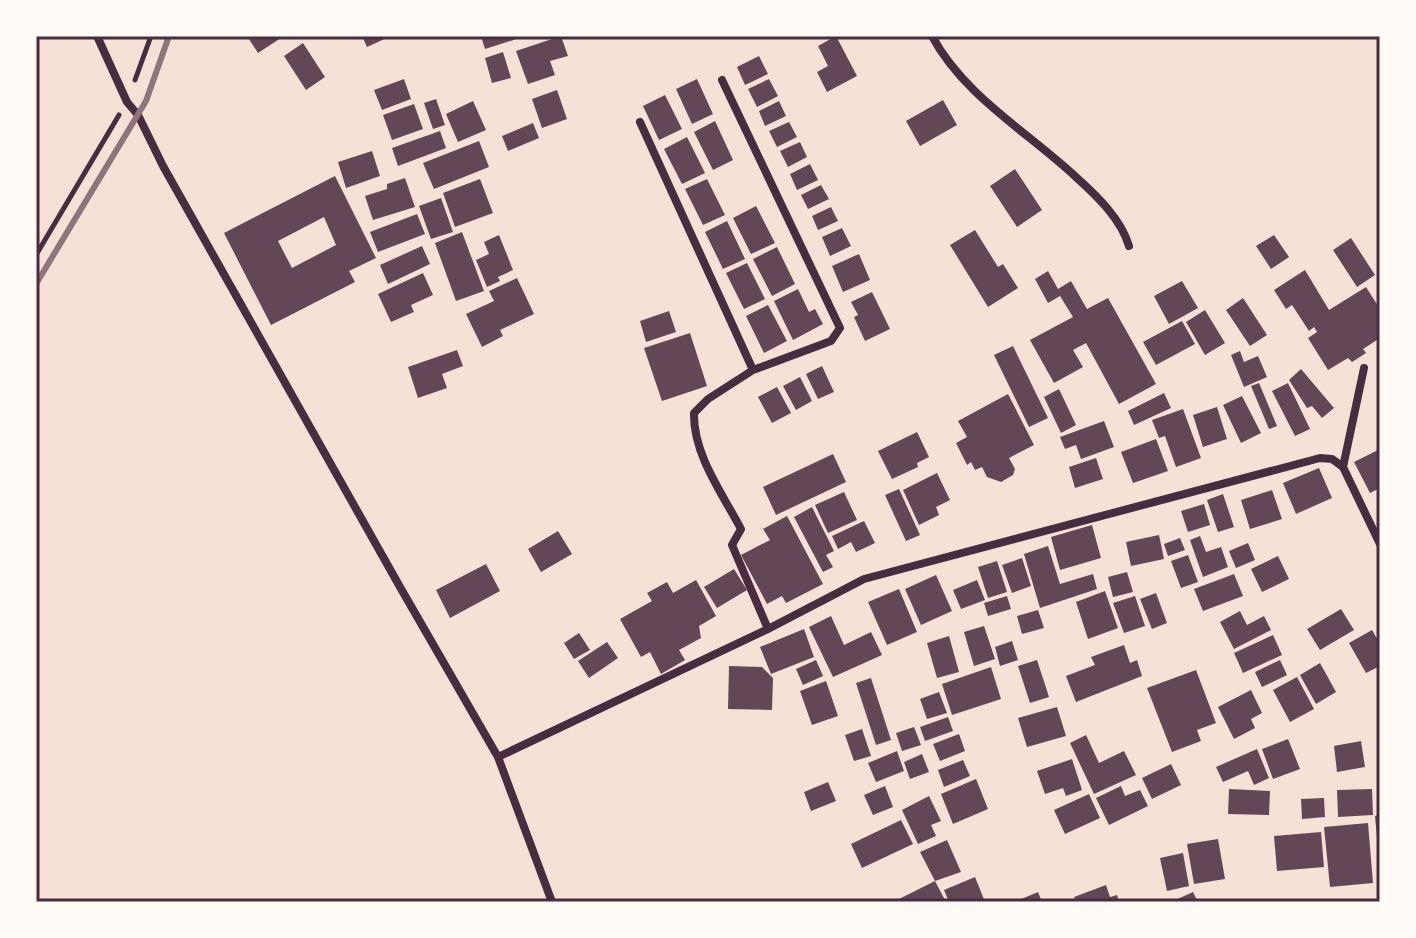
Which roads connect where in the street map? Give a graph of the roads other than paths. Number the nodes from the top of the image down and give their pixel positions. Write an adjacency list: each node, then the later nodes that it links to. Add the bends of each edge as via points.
1 (97, 36): 11 (street, via 127,102)
2 (932, 36): 5 (street, via 945,60 975,91 1091,190 1114,216)
3 (722, 80): 7 (street, via 840,328 831,341)
4 (640, 122): 7 (street)
5 (1129, 246)
6 (1364, 368): 8 (street)
7 (753, 370): 10 (street, via 694,413 693,432 741,529 732,545)
8 (1343, 467): 9 (street); 10 (street, via 1320,458 864,579)
9 (1380, 544)
10 (768, 629): 11 (street)
11 (498, 757): 12 (street)
12 (552, 902)

